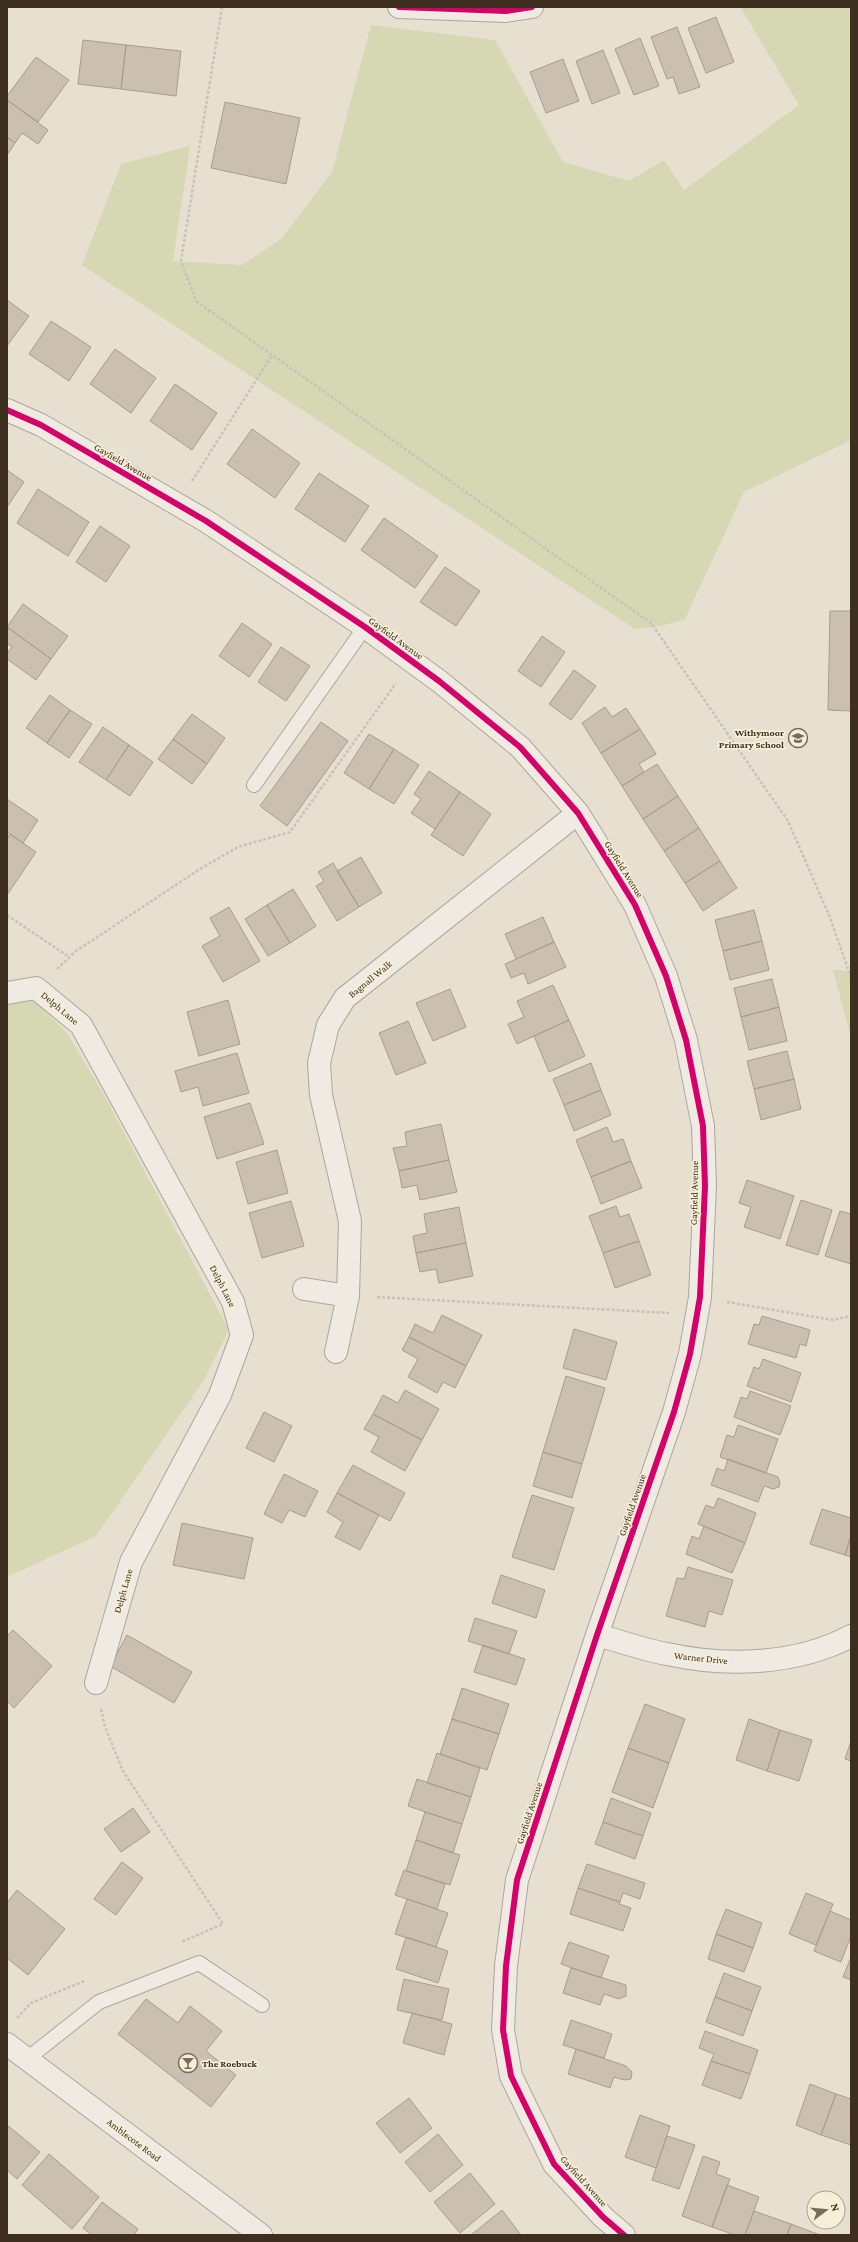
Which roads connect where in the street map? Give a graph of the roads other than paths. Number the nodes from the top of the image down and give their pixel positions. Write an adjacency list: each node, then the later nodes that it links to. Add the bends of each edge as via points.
1 (399, 7): 2 (street, via 506,12)
2 (532, 7)
3 (7, 410): 4 (street, Gayfield Avenue, via 41,424 206,521)
4 (365, 627): 5 (lane); 6 (street, Gayfield Avenue, via 439,681 520,748)
5 (254, 785)
6 (578, 813): 9 (street, Bagnall Walk, via 345,998 328,1025 319,1063 321,1095 350,1221); 11 (street, Gayfield Avenue, via 635,905 666,976 686,1040 703,1126 705,1186 700,1297 690,1354 674,1412)
7 (7, 993): 13 (street, Delph Lane, via 36,988 81,1025 234,1302 242,1335 220,1395 131,1562)
8 (304, 1289): 9 (street)
9 (348, 1296): 10 (street, Bagnall Walk)
10 (336, 1352)
11 (597, 1635): 12 (street, Warner Drive, via 667,1654 723,1662 806,1655); 18 (street, Gayfield Avenue, via 517,1880 506,1966 503,2030 511,2076 554,2164 603,2217)
12 (851, 1636)
13 (96, 1683)
14 (262, 2005): 16 (lane, via 200,1963 99,2002)
15 (9, 2034): 16 (street, Amblecote Road)
16 (27, 2060): 17 (street, Amblecote Road)
17 (260, 2235)
18 (624, 2235)

